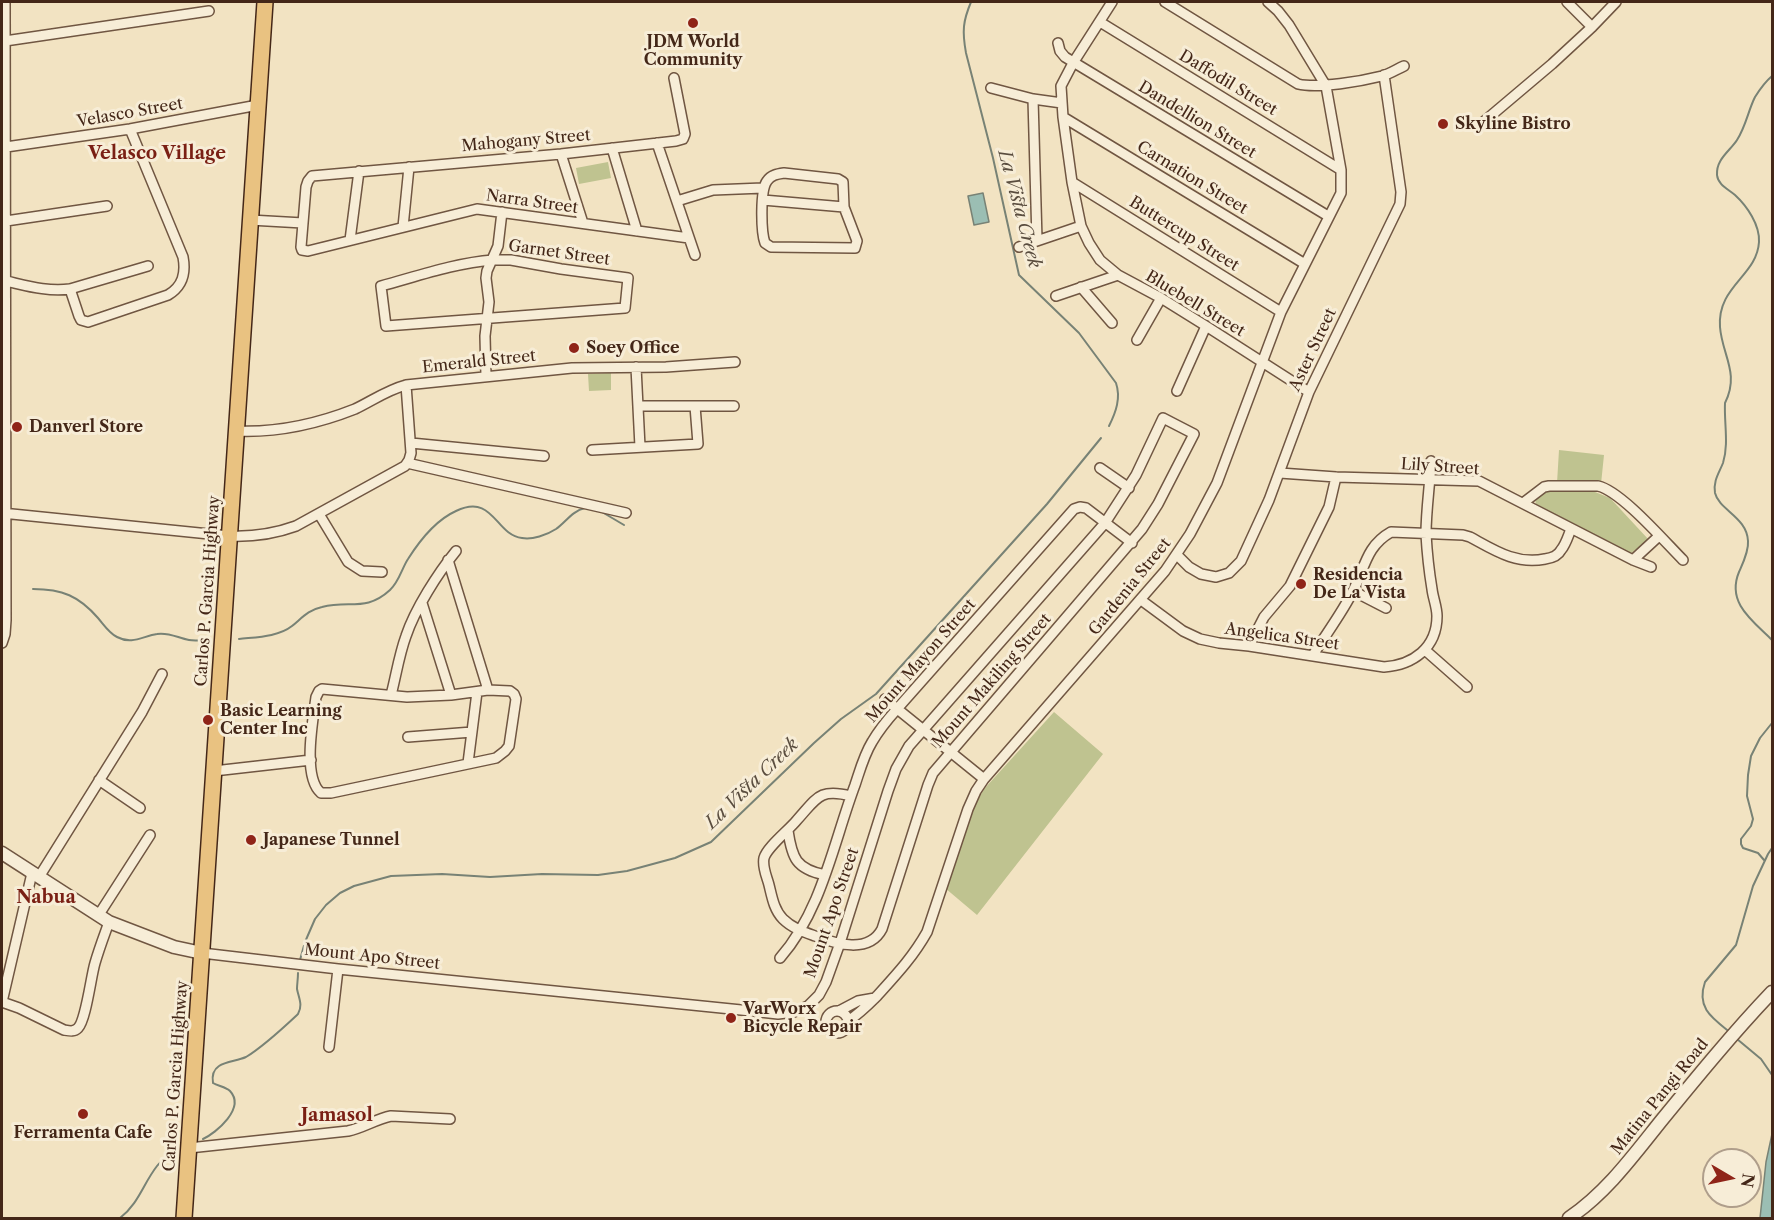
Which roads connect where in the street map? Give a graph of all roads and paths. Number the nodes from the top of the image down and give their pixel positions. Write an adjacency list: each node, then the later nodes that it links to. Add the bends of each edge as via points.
1 (5, 2): 11 (street)
2 (265, 2): 21 (highway, Carlos P. Garcia Highway)
3 (1112, 2): 9 (street, Bluebell Street)
4 (1165, 2): 17 (street, via 1298,84)
5 (1268, 2): 17 (street, via 1289,25)
6 (1570, 2): 10 (street)
7 (1616, 2): 10 (street)
8 (208, 11): 11 (street)
9 (1100, 21): 13 (street, Bluebell Street); 30 (street, Daffodil Street)
10 (1592, 27): 23 (street)
11 (5, 41): 26 (street)
12 (1058, 43): 13 (street, Dandellion Street, via 1062,55)
13 (1073, 63): 20 (street, Bluebell Street, via 1063,81); 40 (street, Dandellion Street)
14 (1404, 66): 15 (street)
15 (1384, 75): 17 (street); 73 (street, Aster Street, via 1400,204)
16 (674, 78): 25 (street, Mahogany Street, via 685,134 680,140)
17 (1326, 86): 30 (street, Gardenia Street)
18 (991, 88): 19 (street)
19 (1033, 99): 20 (street); 50 (street)
20 (1062, 103): 22 (street, Bluebell Street)
21 (258, 105): 24 (street, Velasco Street); 41 (highway, Carlos P. Garcia Highway)
22 (1063, 117): 32 (street, Bluebell Street); 54 (street, Carnation Street)
23 (1481, 124)
24 (130, 129): 26 (street, Velasco Street); 59 (street, via 183,257 182,279 168,295 88,322 79,316)
25 (657, 143): 27 (street, Mahogany Street); 36 (street)
26 (6, 147): 34 (street)
27 (612, 148): 28 (street, Mahogany Street); 47 (street)
28 (561, 154): 29 (street, Mahogany Street); 44 (street)
29 (409, 167): 31 (street, Mahogany Street); 46 (street)
30 (1341, 170): 40 (street, Gardenia Street, via 1341,193)
31 (359, 171): 43 (street, Mahogany Street, via 310,178); 49 (street)
32 (1072, 182): 45 (street, Bluebell Street); 62 (street, Buttercup Street)
33 (763, 188): 35 (street); 36 (street, via 713,190); 38 (street, via 777,174 838,179 844,184)
34 (4, 192): 42 (street)
35 (763, 200): 38 (street); 38 (street, via 763,238 771,247 855,248 856,237)
36 (677, 201): 48 (street)
37 (107, 206): 42 (street)
38 (844, 207)
39 (502, 212): 44 (street, Narra Street); 46 (street, Narra Street, via 469,210); 53 (street)
40 (1328, 216): 54 (street, Gardenia Street)
41 (250, 220): 43 (street); 78 (highway, Carlos P. Garcia Highway)
42 (6, 221): 57 (street)
43 (303, 223): 49 (street, Narra Street, via 302,250)
44 (583, 223): 47 (street, Narra Street)
45 (1081, 226): 50 (street); 56 (street, Bluebell Street, via 1100,260)
46 (403, 227): 49 (street, Narra Street)
47 (637, 231): 48 (street, Narra Street)
48 (689, 238): 52 (street)
49 (350, 240)
50 (1037, 240): 51 (street)
51 (1019, 247)
52 (695, 255)
53 (493, 260): 63 (street, via 487,271); 63 (street, Garnet Street, via 381,286 387,326); 63 (street, Garnet Street, via 628,278 625,308)
54 (1305, 264): 62 (street, Gardenia Street)
55 (148, 266): 59 (street)
56 (1118, 275): 58 (street); 61 (street, Bluebell Street)
57 (6, 281): 59 (street, via 49,291); 77 (street)
58 (1081, 287): 60 (street); 64 (street)
59 (70, 289)
60 (1056, 296)
61 (1161, 298): 65 (street, Bluebell Street); 66 (street)
62 (1281, 312): 68 (street, Gardenia Street)
63 (487, 319): 70 (street)
64 (1112, 323)
65 (1206, 326): 68 (street, Bluebell Street); 72 (street)
66 (1137, 340)
67 (735, 362): 69 (street, Emerald Street)
68 (1261, 363): 73 (street, Bluebell Street); 102 (street, Gardenia Street, via 1217,483)
69 (636, 367): 70 (street, Emerald Street); 74 (street)
70 (486, 376): 71 (street, Emerald Street)
71 (406, 385): 78 (street, Emerald Street, via 356,408 308,423 282,429); 80 (street)
72 (1177, 391)
73 (1309, 392): 87 (street, Aster Street)
74 (638, 406): 75 (street); 81 (street)
75 (695, 406): 76 (street); 81 (street, via 698,444)
76 (734, 406)
77 (4, 415): 92 (street)
78 (235, 431): 98 (highway, Carlos P. Garcia Highway)
79 (1194, 434): 90 (street, Mount Apo Street, via 1163,418); 100 (street, Mount Makiling Street, via 1149,520)
80 (411, 443): 83 (street); 85 (street)
81 (640, 447): 82 (street)
82 (591, 450)
83 (544, 456)
84 (1431, 461): 89 (street)
85 (407, 463): 93 (street); 94 (street)
86 (1100, 468): 90 (street)
87 (1280, 473): 88 (street, Lily Street); 102 (street, Aster Street, via 1240,561 1229,573 1216,577 1201,574)
88 (1336, 477): 89 (street, Lily Street); 113 (street, via 1329,507 1290,586 1264,616)
89 (1430, 480): 91 (street, Lily Street, via 1479,481); 97 (street)
90 (1129, 488): 95 (street, Mount Apo Street)
91 (1523, 503): 96 (street, Lily Street); 99 (street, via 1544,487 1598,486 1629,506)
92 (4, 513): 98 (street); 112 (street, via 6,627)
93 (626, 513)
94 (319, 514): 98 (street, via 281,531); 107 (street, via 348,562 362,571)
95 (1105, 523): 100 (street); 123 (street, Mount Mayon Street, via 1086,508 1072,511); 124 (street, Mount Apo Street)
96 (1571, 529): 97 (street, via 1561,552 1538,561 1509,558 1470,537); 104 (street, Lily Street)
97 (1426, 533): 108 (street, via 1391,532 1380,538); 114 (street, via 1437,614 1433,636)
98 (229, 536): 130 (highway, Carlos P. Garcia Highway)
99 (1659, 536): 104 (street); 105 (street)
100 (1132, 543): 127 (street, Mount Makiling Street)
101 (456, 551): 103 (street)
102 (1177, 555): 109 (street, Gardenia Street)
103 (448, 560): 110 (street); 118 (street)
104 (1633, 560): 106 (street, Lily Street)
105 (1683, 560)
106 (1651, 567)
107 (382, 572)
108 (1353, 591): 111 (street); 115 (street)
109 (1141, 600): 113 (street, Angelica Street, via 1200,639); 131 (street, Gardenia Street)
110 (422, 603): 120 (street, via 405,638); 121 (street)
111 (1386, 608)
112 (2, 643)
113 (1250, 646): 115 (street, Angelica Street)
114 (1425, 650): 115 (street, Angelica Street, via 1412,661 1384,668); 117 (street)
115 (1312, 656)
116 (162, 674): 132 (street)
117 (1467, 687)
118 (488, 690): 119 (street); 129 (street, via 510,691 516,699 509,746 496,758)
119 (477, 692): 121 (street); 125 (street)
120 (392, 695): 121 (street); 128 (street, via 319,691)
121 (451, 695)
122 (885, 699): 123 (street)
123 (897, 709): 124 (street); 133 (street, Mount Mayon Street, via 871,744)
124 (923, 730): 127 (street); 142 (street, Mount Apo Street, via 896,769)
125 (472, 732): 126 (street); 129 (street)
126 (408, 737)
127 (950, 752): 131 (street); 142 (street, Mount Makiling Street, via 928,785 879,933 866,943)
128 (310, 760): 129 (street, via 318,791 331,794); 130 (street)
129 (468, 763)
130 (214, 771): 143 (highway, Carlos P. Garcia Highway)
131 (984, 779): 147 (street, Gardenia Street, via 968,809 927,932 906,964)
132 (99, 780): 134 (street); 138 (street)
133 (851, 796): 135 (street, via 823,794); 139 (street, Mount Mayon Street)
134 (140, 807)
135 (788, 831): 139 (street, via 799,864); 141 (street, via 767,852 764,869 779,915)
136 (150, 835): 140 (street)
137 (2, 853): 138 (street)
138 (35, 875): 140 (street); 149 (street)
139 (825, 875): 141 (street, Mount Mayon Street)
140 (104, 919): 143 (street, via 174,947); 149 (street, via 84,1014 76,1030 64,1030)
141 (801, 931): 142 (street); 144 (street, Mount Mayon Street)
142 (840, 944): 148 (street, Mount Apo Street, via 826,982)
143 (202, 953): 145 (street, Mount Apo Street); 155 (highway, Carlos P. Garcia Highway)
144 (780, 958)
145 (338, 969): 148 (street, Mount Apo Street, via 778,1014 798,1011); 153 (street)
146 (1773, 992): 157 (street, Matina Pangi Road, via 1722,1047 1614,1178)
147 (875, 998): 150 (street); 152 (street, Gardenia Street)
148 (814, 1001): 151 (street)
149 (2, 1002)
150 (839, 1011): 151 (street); 152 (street)
151 (829, 1014): 152 (street, via 826,1024 833,1032 844,1030)
152 (848, 1021)
153 (329, 1047)
154 (450, 1119): 155 (street, via 391,1116 357,1130)
155 (189, 1148): 156 (highway, Carlos P. Garcia Highway)
156 (184, 1218)
157 (1569, 1218)

